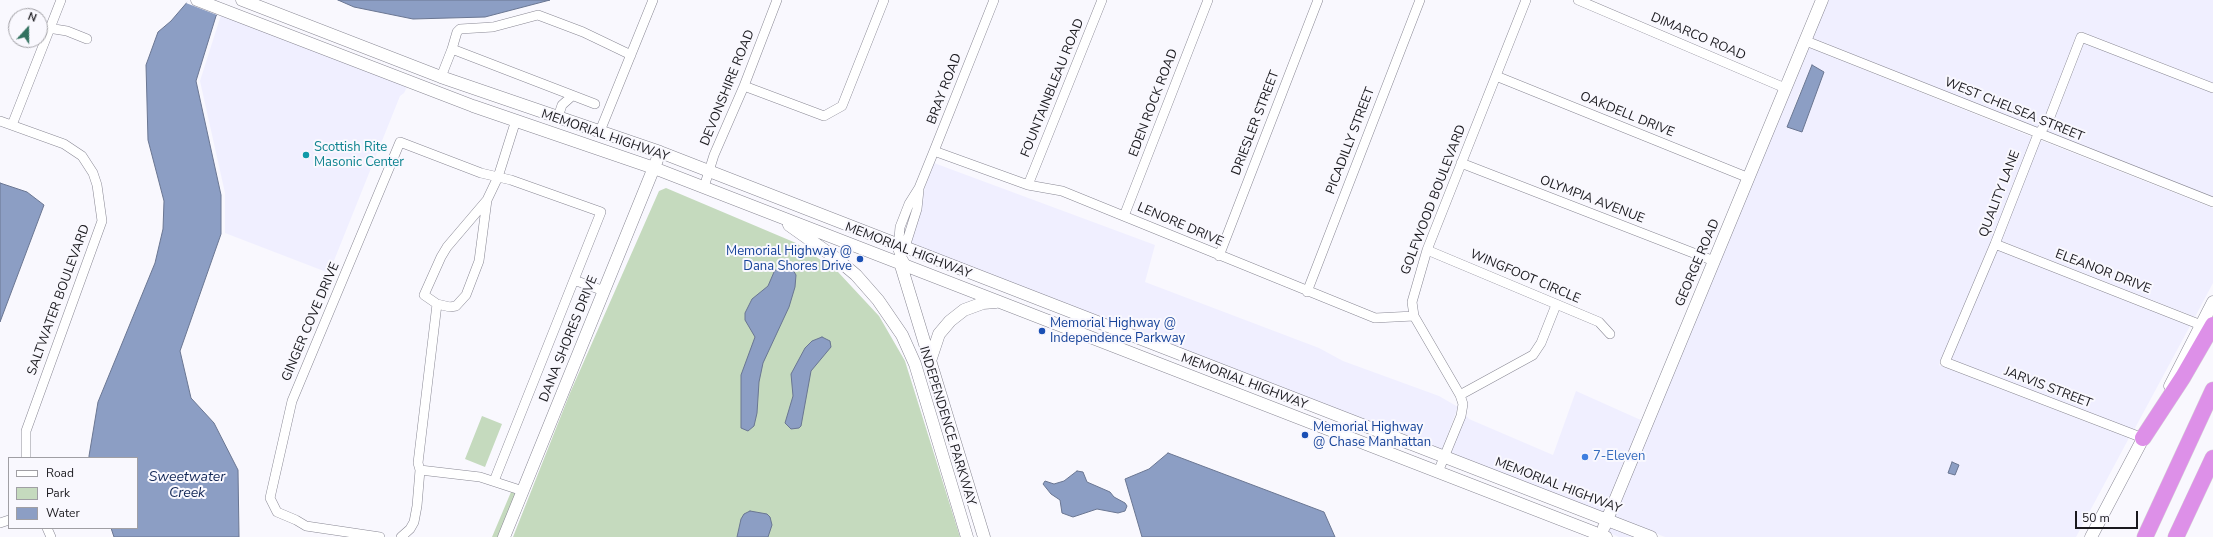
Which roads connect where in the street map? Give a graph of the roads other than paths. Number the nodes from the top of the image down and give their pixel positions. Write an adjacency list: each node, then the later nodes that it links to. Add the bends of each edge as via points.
1 (60, 0): 15 (street)
2 (197, 0): 26 (main road, MEMORIAL HIGHWAY)
3 (242, 0): 22 (main road, MEMORIAL HIGHWAY)
4 (653, 0): 20 (street)
5 (777, 0): 23 (street, DEVONSHIRE ROAD)
6 (884, 0): 23 (street, via 842,106 824,116)
7 (994, 0): 37 (street, BRAY ROAD)
8 (1102, 0): 44 (street, FOUNTAINBLEAU ROAD)
9 (1208, 0): 49 (street, EDEN ROCK ROAD)
10 (1318, 0): 55 (street, DRIESLER STREET)
11 (1420, 0): 60 (street, PICADILLY STREET)
12 (1526, 0): 21 (street, GOLFWOOD BOULEVARD)
13 (1578, 0): 24 (street, DIMARCO ROAD)
14 (1822, 0): 17 (main road, GEORGE ROAD)
15 (48, 28): 16 (street, via 67,31)
16 (87, 39)
17 (1806, 41): 24 (main road, GEORGE ROAD); 35 (street, WEST CHELSEA STREET)
18 (41, 48): 33 (street)
19 (452, 49): 20 (street, via 460,29 493,27 538,14); 22 (street); 27 (street)
20 (631, 54): 34 (street)
21 (1496, 76): 39 (street, GOLFWOOD BOULEVARD); 43 (street, OAKDELL DRIVE)
22 (441, 77): 26 (main road); 30 (main road, MEMORIAL HIGHWAY)
23 (744, 86): 41 (street, DEVONSHIRE ROAD)
24 (1785, 88): 43 (main road, GEORGE ROAD)
25 (2213, 88): 35 (street, QUALITY LANE, via 2081,37 2048,122)
26 (436, 92): 32 (main road, MEMORIAL HIGHWAY)
27 (561, 92): 28 (street); 30 (street)
28 (572, 96): 29 (street); 30 (street)
29 (595, 104)
30 (560, 111): 34 (main road, MEMORIAL HIGHWAY)
31 (0, 120): 33 (street, SALTWATER BOULEVARD)
32 (516, 120): 36 (main road, MEMORIAL HIGHWAY); 42 (street)
33 (12, 125): 80 (street, SALTWATER BOULEVARD, via 64,144 82,156 97,185 102,221 26,431)
34 (600, 131): 36 (main road); 38 (main road, MEMORIAL HIGHWAY)
35 (2038, 134): 47 (street, WEST CHELSEA STREET); 51 (street, QUALITY LANE)
36 (595, 146): 40 (main road, MEMORIAL HIGHWAY)
37 (934, 151): 44 (street, LENORE DRIVE); 52 (street, BRAY ROAD, via 919,188 917,208)
38 (660, 152): 40 (main road, DANA SHORES DRIVE); 41 (main road, MEMORIAL HIGHWAY)
39 (1461, 163): 53 (street, GOLFWOOD BOULEVARD); 56 (street, OLYMPIA AVENUE)
40 (654, 168): 45 (main road, MEMORIAL HIGHWAY); 59 (main road, DANA SHORES DRIVE)
41 (709, 171): 45 (street, DEVONSHIRE ROAD); 50 (main road, MEMORIAL HIGHWAY)
42 (498, 177): 46 (street); 58 (street, GINGER COVE DRIVE, via 601,212); 88 (street, GINGER COVE DRIVE, via 400,142 292,401 270,498 277,512 306,526)
43 (1749, 178): 56 (main road, GEORGE ROAD)
44 (1028, 185): 49 (street, LENORE DRIVE, via 1062,191)
45 (704, 187): 48 (main road, MEMORIAL HIGHWAY)
46 (487, 200): 64 (street, via 441,257 424,295); 64 (street, via 479,261 466,295 456,306)
47 (2213, 202)
48 (771, 213): 54 (main road, MEMORIAL HIGHWAY); 91 (main road, INDEPENDENCE PARKWAY, via 847,267 871,292 896,326 915,364)
49 (1124, 216): 55 (street, LENORE DRIVE)
50 (886, 240): 52 (main road, INDEPENDENCE PARKWAY)
51 (1995, 244): 68 (street, ELEANOR DRIVE); 73 (street, QUALITY LANE)
52 (899, 248): 54 (main road); 57 (main road, INDEPENDENCE PARKWAY); 62 (main road, MEMORIAL HIGHWAY)
53 (1427, 250): 65 (street, WINGFOOT CIRCLE); 66 (street, GOLFWOOD BOULEVARD, via 1412,302)
54 (870, 252): 57 (main road, MEMORIAL HIGHWAY)
55 (1219, 256): 60 (street, LENORE DRIVE)
56 (1714, 261): 86 (main road, GEORGE ROAD)
57 (905, 265): 61 (main road, MEMORIAL HIGHWAY); 71 (main road, INDEPENDENCE PARKWAY)
58 (574, 280): 59 (street); 84 (street, GINGER COVE DRIVE)
59 (604, 291): 85 (main road, DANA SHORES DRIVE)
60 (1307, 292): 66 (street, LENORE DRIVE, via 1374,318)
61 (998, 302): 67 (main road, MEMORIAL HIGHWAY); 71 (main road, via 983,303 969,308 950,321 940,334)
62 (1046, 302): 67 (main road); 70 (main road, MEMORIAL HIGHWAY)
63 (2213, 302): 68 (main road)
64 (437, 304): 82 (street, via 418,463)
65 (1556, 305): 69 (street, WINGFOOT CIRCLE, via 1599,322); 76 (street, via 1541,343 1533,355)
66 (1414, 316): 76 (street, GOLFWOOD BOULEVARD)
67 (1040, 318): 72 (main road, MEMORIAL HIGHWAY)
68 (2207, 325): 78 (highway, via 2183,377)
69 (1610, 334)
70 (1160, 346): 72 (main road); 75 (main road, MEMORIAL HIGHWAY)
71 (930, 361): 92 (main road, INDEPENDENCE PARKWAY)
72 (1154, 362): 77 (main road, MEMORIAL HIGHWAY)
73 (1944, 362): 78 (street, JARVIS STREET)
74 (2213, 390): 95 (highway)
75 (1286, 395): 77 (main road); 79 (main road, MEMORIAL HIGHWAY)
76 (1460, 395): 79 (street, GOLFWOOD BOULEVARD, via 1461,416)
77 (1280, 410): 83 (main road, MEMORIAL HIGHWAY)
78 (2143, 438): 94 (main road)
79 (1444, 456): 83 (street, GOLFWOOD BOULEVARD); 86 (main road, MEMORIAL HIGHWAY)
80 (26, 457)
81 (2213, 458): 96 (highway)
82 (420, 470): 84 (street); 89 (street, via 414,522)
83 (1438, 472): 87 (main road, MEMORIAL HIGHWAY)
84 (494, 481): 85 (street)
85 (523, 491): 90 (main road, DANA SHORES DRIVE)
86 (1607, 520): 87 (main road, GEORGE ROAD); 93 (main road, MEMORIAL HIGHWAY)
87 (1602, 536)
88 (380, 537)
89 (401, 537)
90 (504, 537)
91 (967, 537)
92 (984, 537)
93 (1651, 537)
94 (2091, 537)
95 (2145, 537)
96 (2176, 537)

